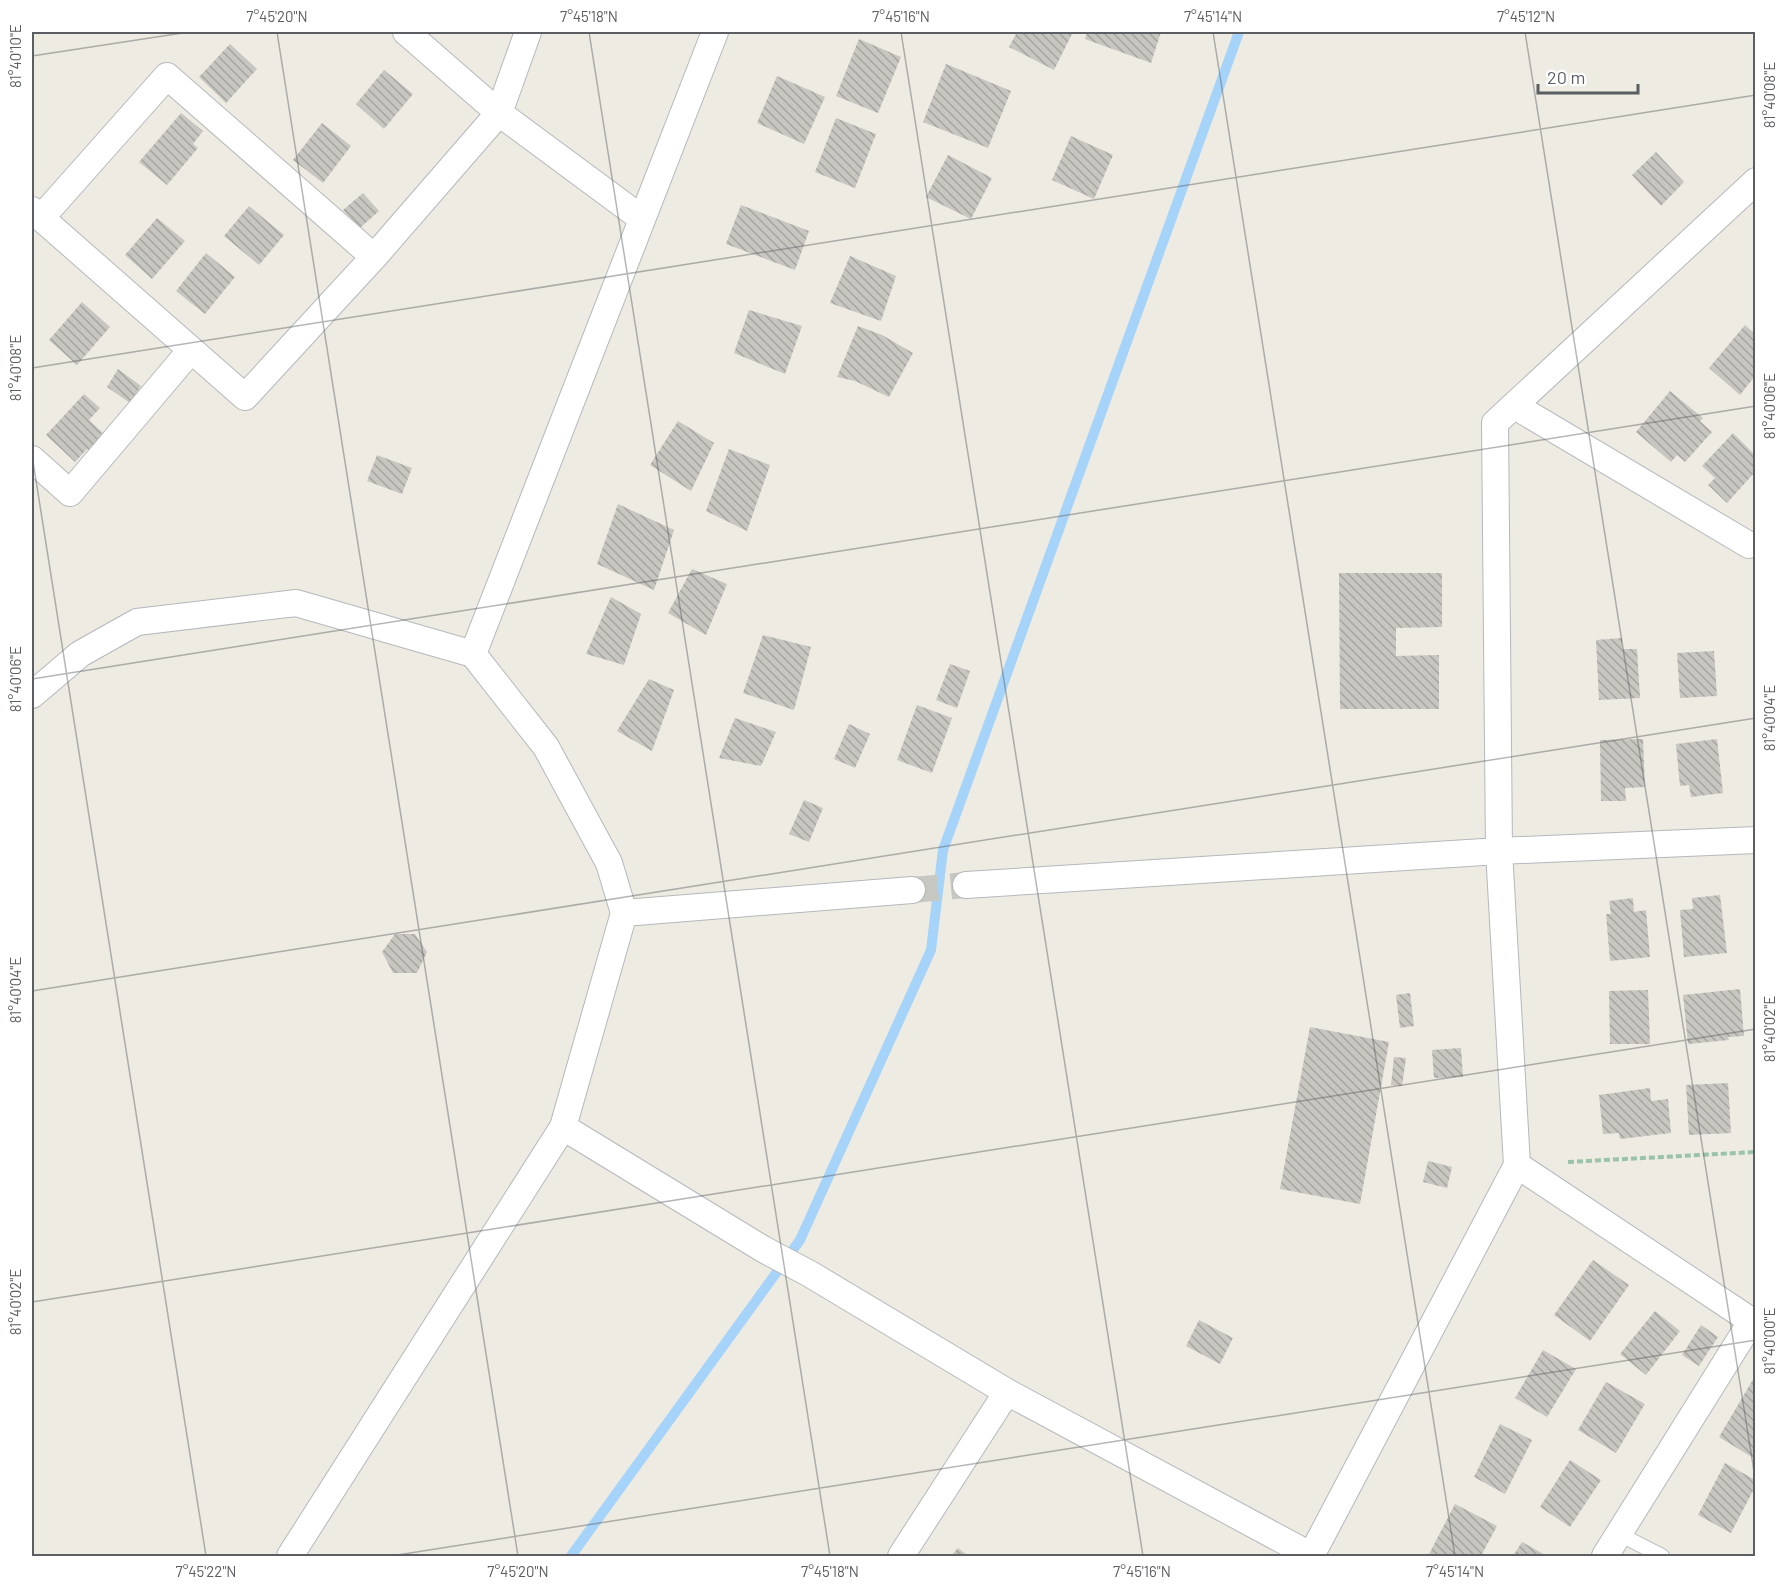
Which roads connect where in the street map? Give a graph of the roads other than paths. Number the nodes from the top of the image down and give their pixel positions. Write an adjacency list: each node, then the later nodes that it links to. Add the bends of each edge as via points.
1 (406, 32): 4 (street)
2 (528, 32): 4 (street)
3 (715, 32): 7 (street)
4 (500, 113): 7 (street); 8 (street)
5 (1755, 181): 10 (street)
6 (36, 214): 8 (street, via 166,76); 9 (street)
7 (641, 218): 13 (street)
8 (374, 257): 9 (street, via 245,397)
9 (191, 350): 11 (street, via 70,493)
10 (1515, 406): 12 (street); 16 (street, via 1496,423)
11 (32, 459)
12 (1753, 549)
13 (473, 654): 14 (street, via 296,603 137,622 80,654); 19 (street, via 546,747 609,863)
14 (32, 693)
15 (1755, 840): 16 (street)
16 (1499, 851): 17 (street); 21 (street)
17 (966, 885)
18 (912, 890): 19 (street)
19 (624, 914): 20 (street)
20 (563, 1126): 23 (street); 26 (street)
21 (1517, 1165): 22 (street); 25 (street)
22 (1753, 1323): 24 (street)
23 (1006, 1392): 25 (street); 27 (street)
24 (1619, 1534): 28 (street); 29 (lane)
25 (1311, 1556)
26 (290, 1557)
27 (901, 1557)
28 (1605, 1557)
29 (1662, 1557)

